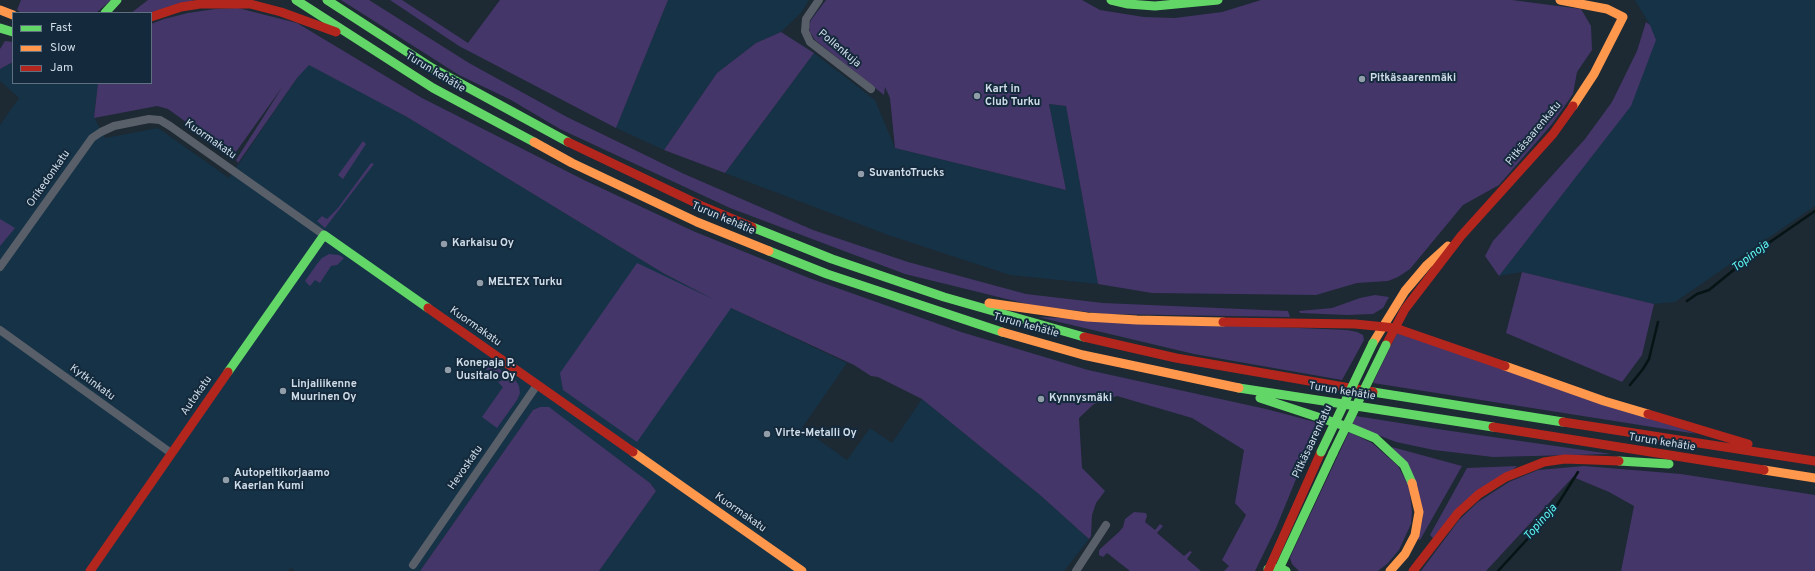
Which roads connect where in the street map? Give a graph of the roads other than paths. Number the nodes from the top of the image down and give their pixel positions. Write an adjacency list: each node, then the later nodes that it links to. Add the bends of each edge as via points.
1 (2, 0): 9 (main road)
2 (117, 0): 11 (main road)
3 (296, 0): 16 (main road, Turun kehätie)
4 (326, 0): 22 (main road, Turun kehätie, via 432,68 584,150 704,207 832,259)
5 (819, 0): 17 (street, Pollenkuja, via 806,19 805,31 810,42)
6 (1111, 0): 7 (main road, via 1155,6)
7 (1218, 0)
8 (1560, 0): 20 (main road, Pitkäsaarenkatu, via 1607,9 1623,17 1594,74 1553,134)
9 (0, 3)
10 (0, 10): 12 (main road)
11 (106, 12)
12 (12, 15)
13 (152, 17): 16 (main road, via 200,4 250,4)
14 (0, 28): 15 (main road)
15 (12, 32)
16 (356, 40): 26 (main road, Turun kehätie, via 433,88 572,162 697,222 827,274 993,330 1083,354)
17 (871, 88)
18 (129, 123): 19 (street, Kuormakatu, via 149,119 164,122); 21 (street, Orikedonkatu, via 106,129 92,138)
19 (324, 235): 27 (main road, Kuormakatu); 28 (main road, Autokatu)
20 (1461, 236): 23 (main road, Pitkäsaarenkatu, via 1415,279); 24 (main road, Pitkäsaarenkatu, via 1405,309)
21 (0, 267)
22 (944, 297): 23 (main road, via 1088,317); 29 (main road, Turun kehätie, via 1086,338 1176,358)
23 (1382, 326): 24 (main road); 35 (main road, Pitkäsaarenkatu, bridge)
24 (1395, 328): 29 (main road, via 1616,405); 36 (main road, Pitkäsaarenkatu, bridge, via 1333,453)
25 (0, 330): 28 (street, Kytkinkatu)
26 (1217, 384): 31 (main road, Turun kehätie); 40 (main road, via 1350,428 1375,438 1395,455 1404,465 1414,486 1419,512 1415,535 1402,558)
27 (537, 385): 34 (street, Hevoskatu); 38 (main road, Kuormakatu)
28 (171, 453): 37 (main road, Autokatu)
29 (1804, 460): 30 (main road, Turun kehätie)
30 (1815, 461)
31 (1724, 465): 32 (main road, Turun kehätie); 41 (main road, via 1586,459 1544,462 1506,477 1479,494 1448,524)
32 (1815, 478)
33 (1106, 525): 39 (street)
34 (413, 565)
35 (1268, 570): 36 (main road)
36 (1281, 570)
37 (90, 571)
38 (802, 571)
39 (1076, 571)
40 (1390, 571)
41 (1413, 571)

